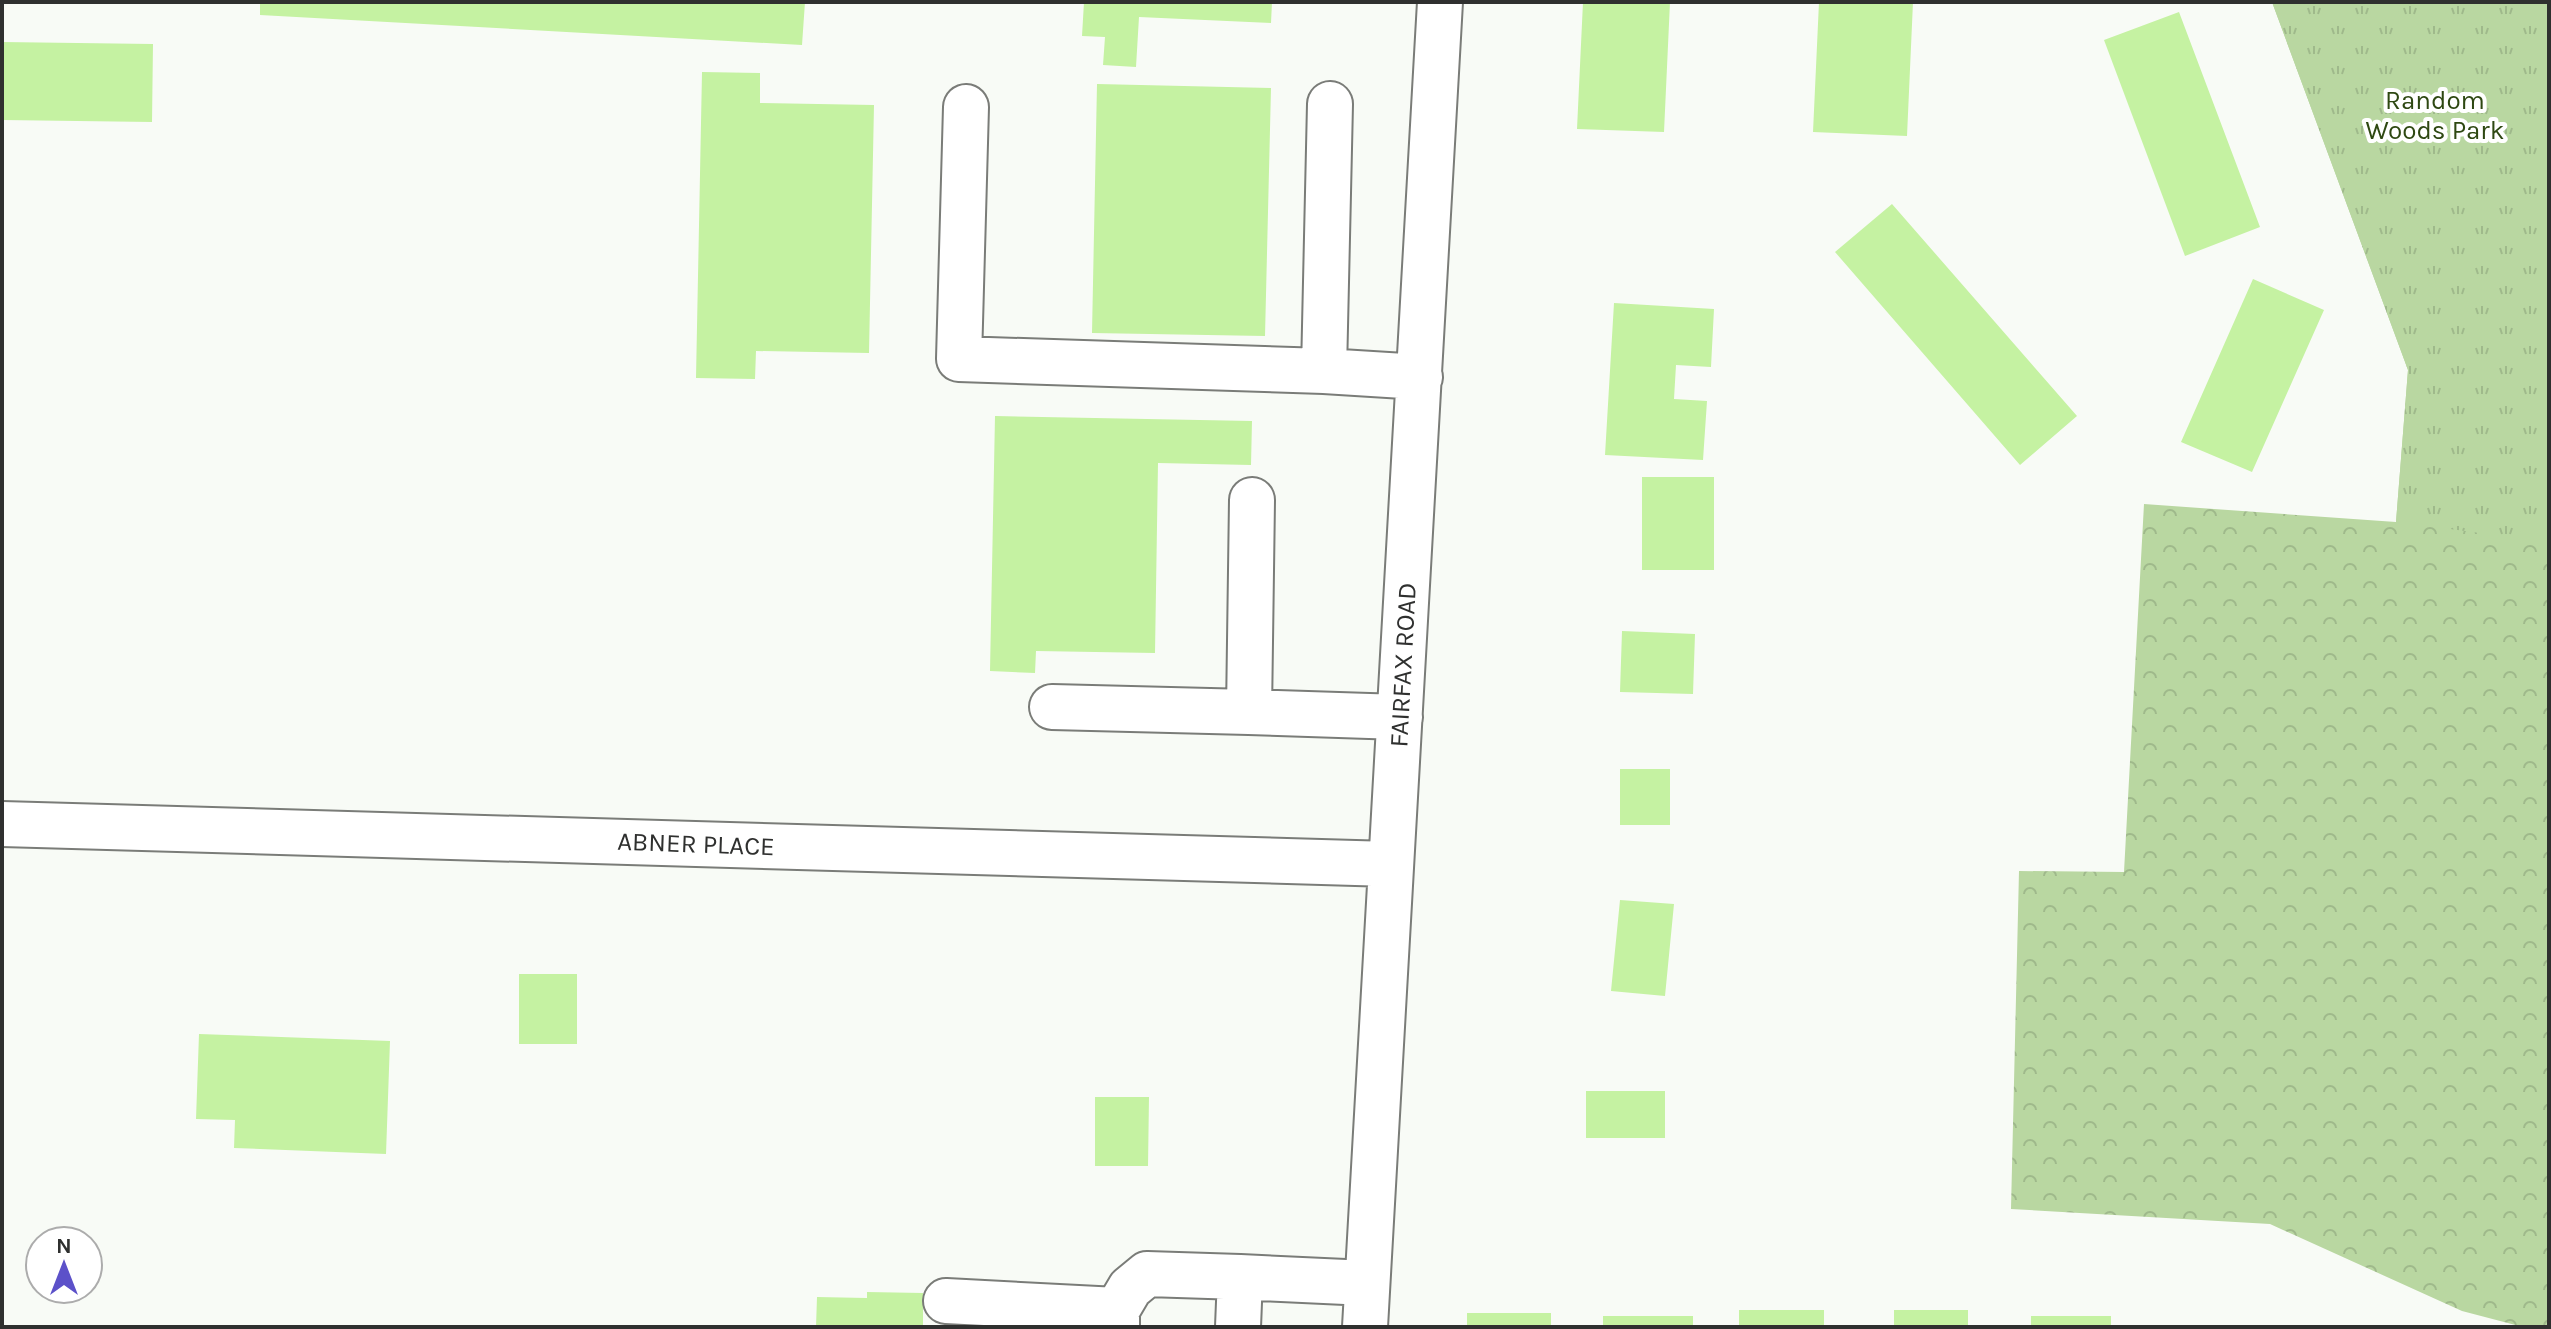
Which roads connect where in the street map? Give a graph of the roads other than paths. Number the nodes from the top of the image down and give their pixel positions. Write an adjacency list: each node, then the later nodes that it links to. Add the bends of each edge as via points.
1 (1440, 2): 5 (street, FAIRFAX ROAD)
2 (1330, 104): 4 (street)
3 (966, 107): 4 (street, via 959,359)
4 (1324, 371): 5 (street)
5 (1420, 377): 9 (street, FAIRFAX ROAD)
6 (1252, 500): 8 (street)
7 (1052, 707): 8 (street)
8 (1249, 712): 9 (street)
9 (1400, 717): 11 (street, FAIRFAX ROAD)
10 (2, 824): 11 (street, ABNER PLACE)
11 (1390, 864): 13 (street, FAIRFAX ROAD)
12 (1240, 1277): 13 (street); 15 (street, via 1147,1274 1130,1288); 16 (street)
13 (1367, 1283): 17 (street, FAIRFAX ROAD)
14 (946, 1301): 15 (street)
15 (1117, 1318)
16 (1238, 1327)
17 (1365, 1327)

